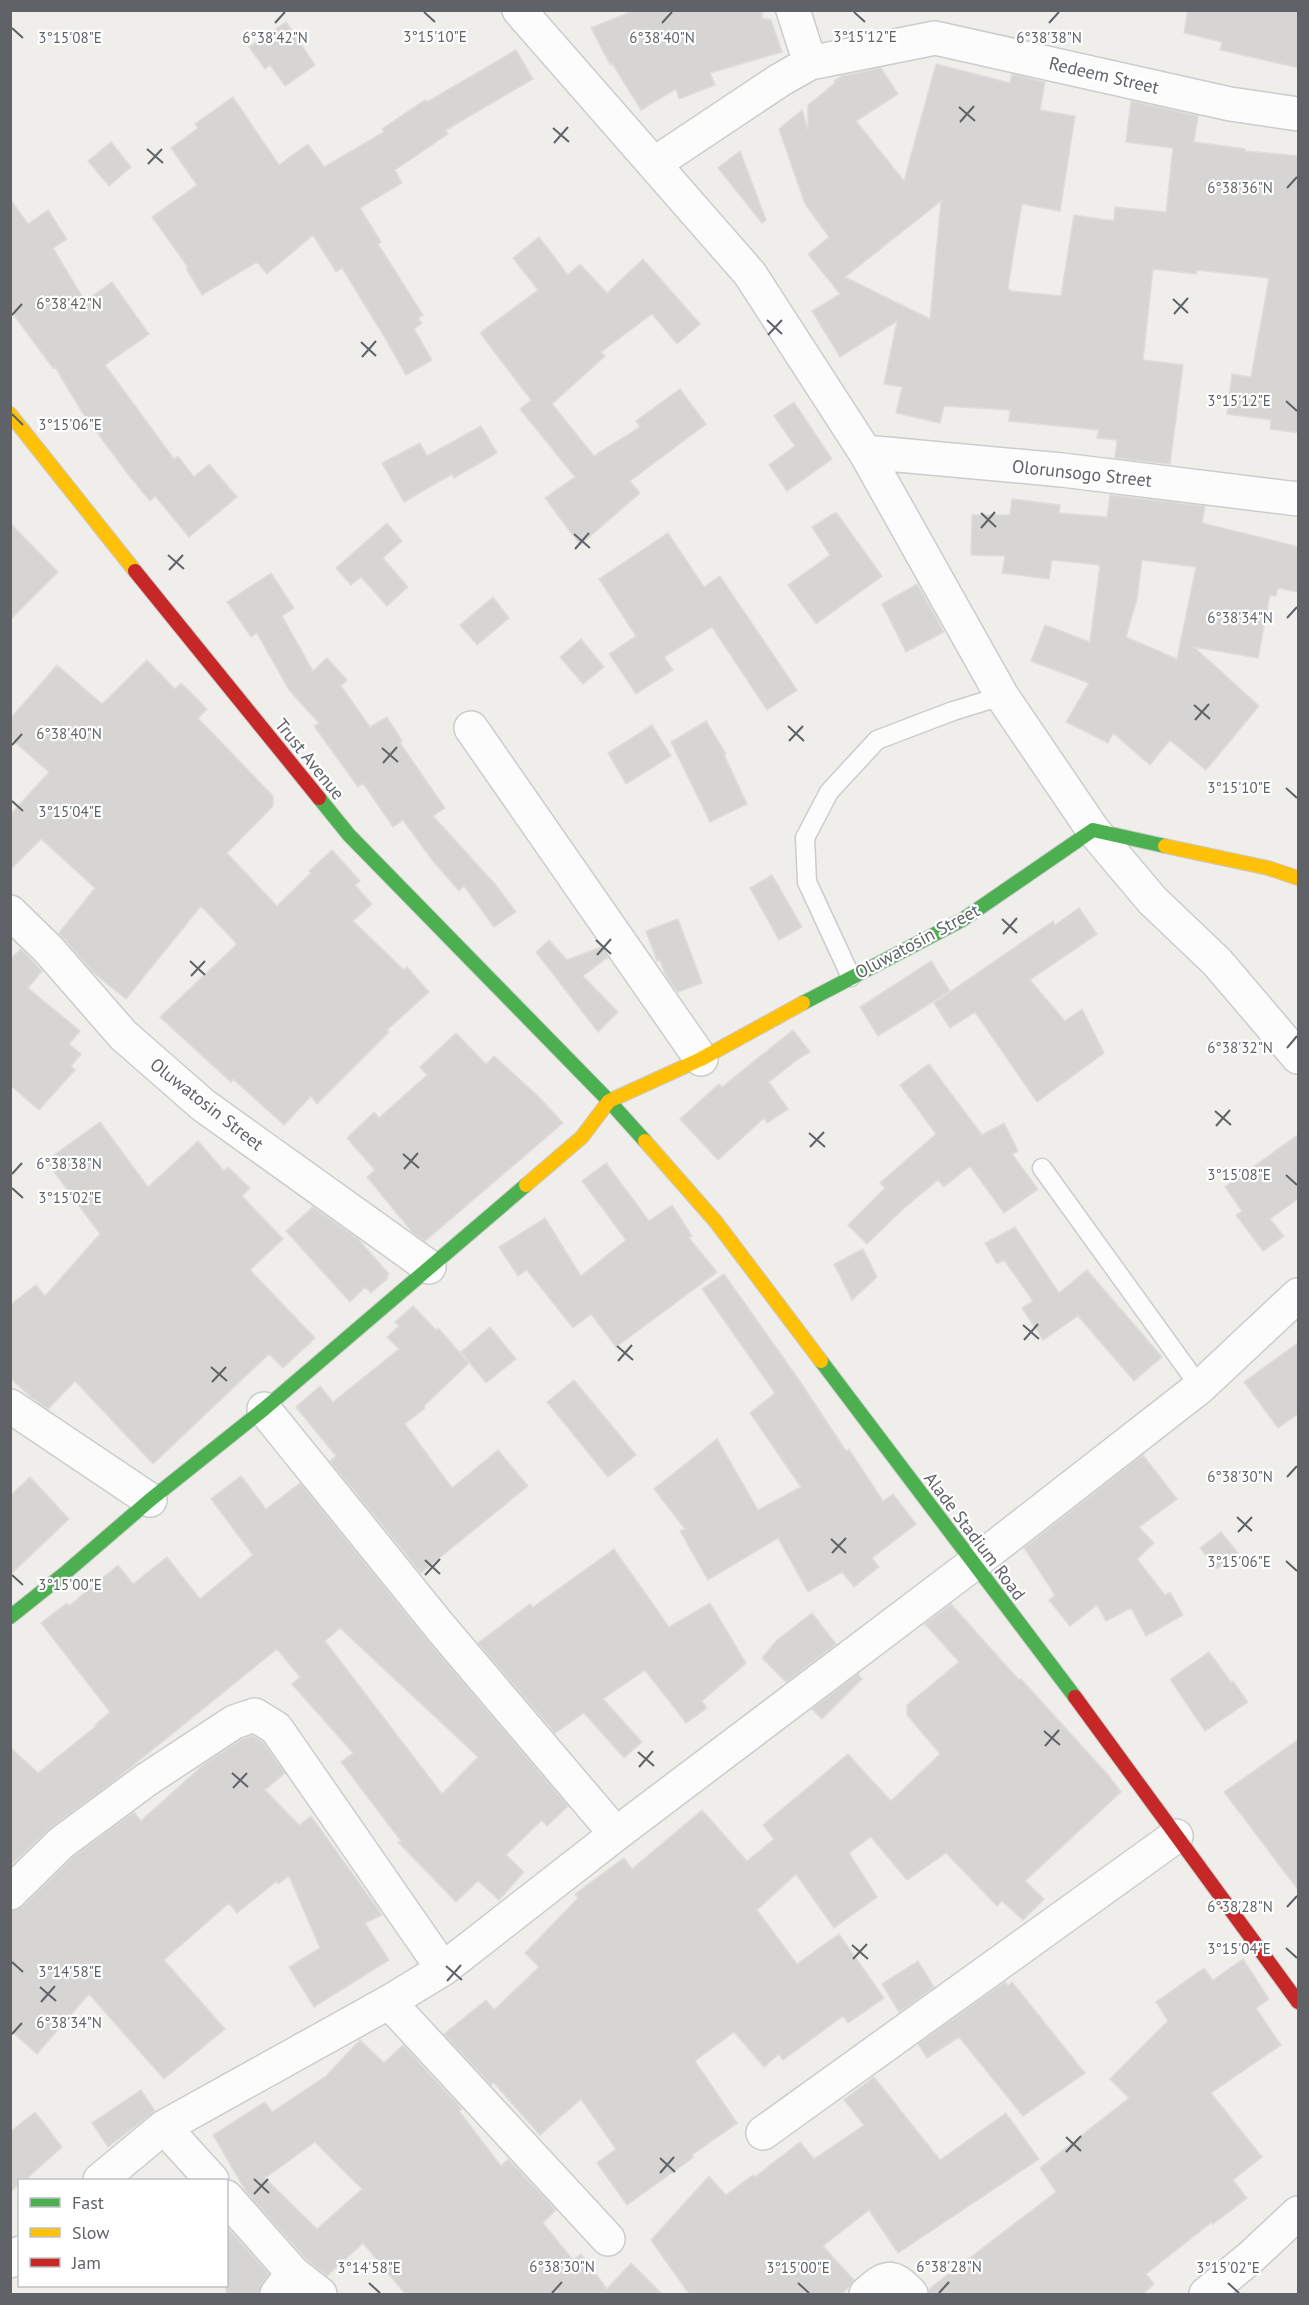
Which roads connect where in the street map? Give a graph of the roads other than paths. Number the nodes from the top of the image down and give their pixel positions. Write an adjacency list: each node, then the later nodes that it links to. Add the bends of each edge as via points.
1 (519, 10): 5 (street)
2 (793, 10): 3 (street)
3 (810, 63): 4 (street, Redeem Street, via 935,38 1230,104); 5 (street, Redeem Street)
4 (1299, 114)
5 (654, 164): 7 (street, via 750,274)
6 (10, 414): 17 (street, Trust Avenue, via 349,835)
7 (865, 452): 8 (street, Olorunsogo Street, via 1062,470); 9 (street)
8 (1299, 500)
9 (1002, 696): 11 (street); 14 (lane, via 877,740 830,792 806,838 807,882)
10 (471, 728): 16 (street)
11 (1094, 830): 12 (street); 14 (street, Oluwatosin Street, via 962,920); 15 (street, via 1152,900 1217,962)
12 (1299, 878)
13 (10, 912): 19 (street, Oluwatosin Street, via 49,950 123,1035 203,1105)
14 (851, 977): 16 (street, Oluwatosin Street)
15 (1299, 1057)
16 (701, 1059): 17 (street, Oluwatosin Street)
17 (609, 1101): 19 (street, via 582,1137); 25 (street, Alade Stadium Road, via 716,1222)
18 (1042, 1168): 21 (lane)
19 (429, 1267): 23 (street)
20 (1299, 1295): 21 (street)
21 (1200, 1387): 25 (street)
22 (10, 1406): 24 (street)
23 (264, 1409): 24 (street); 27 (street, via 441,1628)
24 (150, 1500): 26 (street)
25 (973, 1564): 27 (street); 28 (street, Alade Stadium Road)
26 (10, 1617)
27 (616, 1834): 30 (street)
28 (1176, 1836): 32 (street, Alade Stadium Road); 34 (street)
29 (10, 1893): 30 (street, via 61,1843 146,1780 234,1722 255,1715 276,1728)
30 (443, 1969): 31 (street)
31 (389, 2002): 33 (street); 39 (street)
32 (1299, 2002)
33 (164, 2127): 35 (street); 36 (street)
34 (763, 2133)
35 (102, 2179)
36 (210, 2179)
37 (228, 2200): 40 (street)
38 (1299, 2213): 44 (street)
39 (608, 2239)
40 (285, 2284): 41 (street)
41 (320, 2295)
42 (866, 2295): 43 (street, via 882,2280 891,2279 900,2282)
43 (911, 2295)
44 (1206, 2295)

